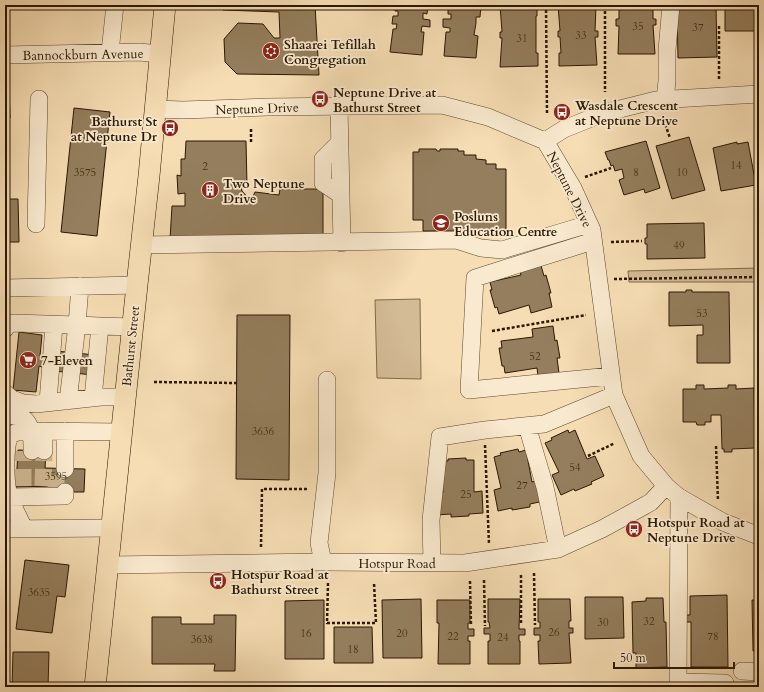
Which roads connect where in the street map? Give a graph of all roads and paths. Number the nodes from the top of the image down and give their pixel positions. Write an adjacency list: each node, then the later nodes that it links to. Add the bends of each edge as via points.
1 (115, 5): 7 (street)
2 (165, 5): 8 (main road, Bathurst Street)
3 (546, 5): 17 (path)
4 (672, 5): 14 (street, via 667,50 667,81)
5 (605, 6): 11 (path)
6 (719, 24): 10 (path)
7 (110, 52): 8 (street, Bannockburn Avenue); 9 (street, Bannockburn Avenue)
8 (160, 54): 16 (main road, Bathurst Street)
9 (5, 55)
10 (719, 79)
11 (605, 92)
12 (759, 94): 14 (street)
13 (39, 99): 24 (street)
14 (661, 99): 19 (path); 20 (street, via 604,113)
15 (339, 106): 16 (street, Neptune Drive); 20 (street, Neptune Drive, via 442,105 488,117); 29 (street)
16 (156, 109): 30 (main road, Bathurst Street)
17 (547, 113)
18 (251, 129): 21 (path)
19 (670, 138)
20 (545, 141): 25 (street, Neptune Drive, via 573,188)
21 (251, 144)
22 (611, 168): 23 (path)
23 (584, 178)
24 (36, 224)
25 (589, 224): 26 (street, Neptune Drive); 29 (street, via 502,250 481,248 456,240)
26 (592, 241): 32 (street, Neptune Drive); 43 (street, via 475,278 469,390)
27 (611, 242): 28 (path)
28 (642, 242)
29 (342, 243): 30 (street)
30 (141, 245): 33 (main road, Bathurst Street)
31 (759, 277): 32 (path)
32 (599, 279): 43 (street, Neptune Drive)
33 (137, 285): 34 (street); 40 (main road, Bathurst Street)
34 (80, 286): 35 (street); 38 (street)
35 (5, 288)
36 (586, 315): 42 (path)
37 (54, 325): 38 (street); 41 (street, via 14,323 7,325); 52 (street)
38 (77, 325): 39 (street); 51 (street)
39 (100, 326): 40 (street); 50 (street)
40 (132, 327): 49 (main road, Bathurst Street)
41 (5, 329)
42 (492, 332)
43 (611, 376): 48 (street, Neptune Drive)
44 (327, 380): 63 (street)
45 (154, 382): 46 (path)
46 (237, 383)
47 (5, 393): 52 (street, via 12,400 23,403)
48 (614, 395): 54 (street, via 544,424); 64 (street, Neptune Drive, via 641,456)
49 (125, 397): 50 (street); 57 (main road, Bathurst Street)
50 (93, 398): 51 (street)
51 (68, 401): 52 (street)
52 (48, 402)
53 (5, 417): 56 (street, via 21,417)
54 (527, 426): 55 (street); 70 (street, via 545,487)
55 (485, 430): 71 (path); 74 (street, via 440,437 431,520)
56 (44, 431): 57 (street); 60 (street); 62 (street); 68 (street, via 17,432 10,436 7,444 7,479 39,493)
57 (121, 432): 67 (main road, Bathurst Street)
58 (615, 443): 61 (path)
59 (716, 446): 65 (path)
60 (33, 451)
61 (588, 456)
62 (61, 469)
63 (325, 489): 72 (street, via 319,543); 73 (path, via 262,489)
64 (672, 491): 69 (street, Neptune Drive, via 723,522); 70 (street, Hotspur Road, via 602,529); 86 (street, via 678,682)
65 (718, 503)
66 (5, 514): 68 (street)
67 (111, 528): 68 (street); 75 (main road, Bathurst Street)
68 (14, 529)
69 (759, 536)
70 (558, 549): 71 (street, Hotspur Road)
71 (490, 559): 74 (street, Hotspur Road, via 465,563)
72 (323, 562): 73 (street, Hotspur Road); 74 (street, Hotspur Road)
73 (261, 563): 75 (street, Hotspur Road)
74 (432, 563)
75 (108, 565): 87 (main road, Bathurst Street)
76 (534, 573): 83 (path)
77 (521, 575): 82 (path)
78 (484, 580): 85 (path)
79 (470, 581): 84 (path)
80 (328, 583): 81 (path, via 327,623 376,623)
81 (374, 583)
82 (521, 624)
83 (535, 625)
84 (471, 626)
85 (485, 626)
86 (725, 683)
87 (95, 687)

